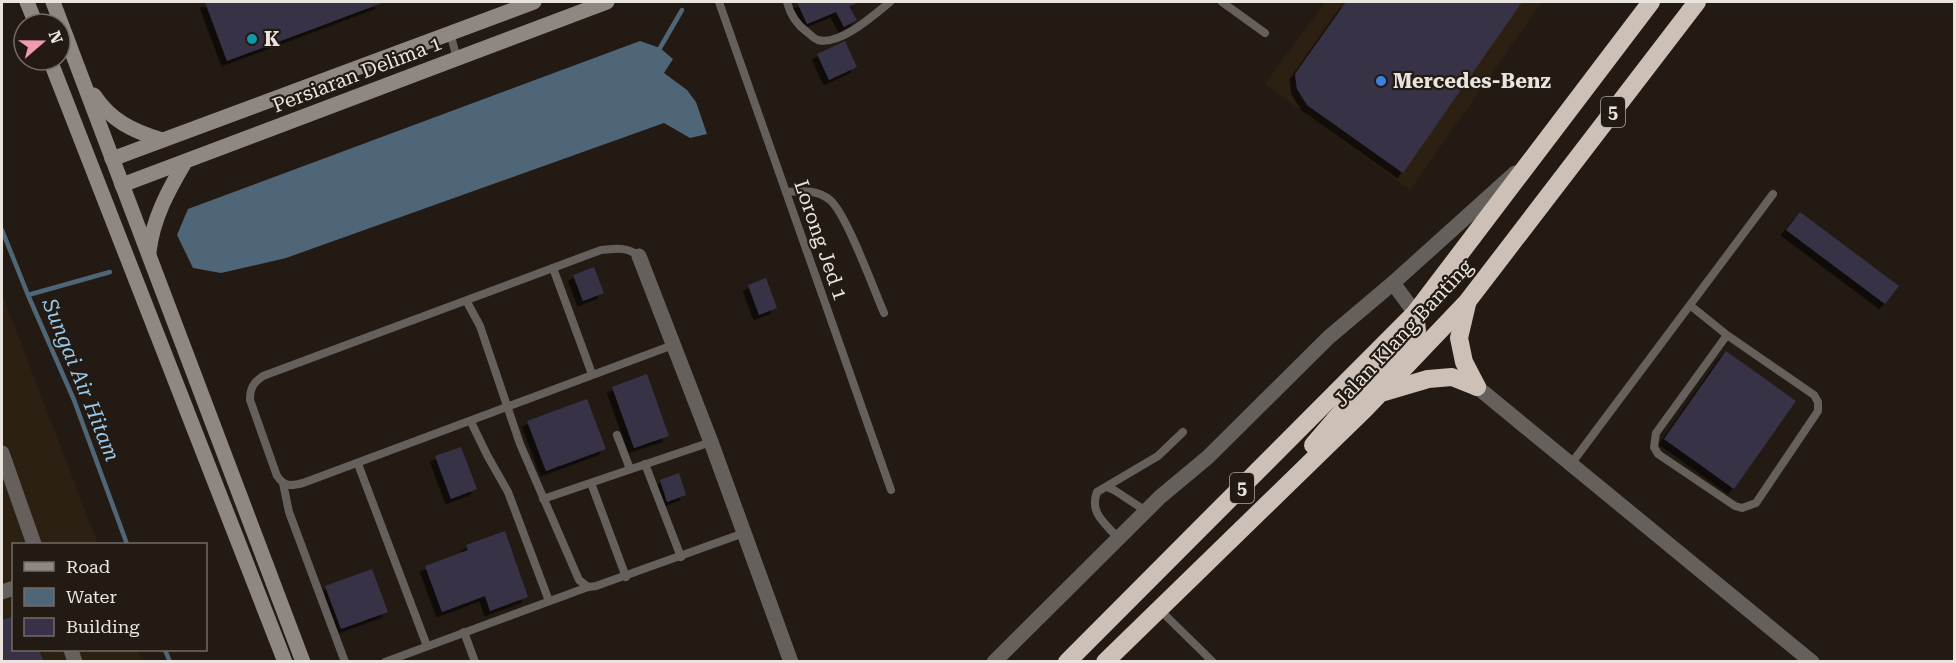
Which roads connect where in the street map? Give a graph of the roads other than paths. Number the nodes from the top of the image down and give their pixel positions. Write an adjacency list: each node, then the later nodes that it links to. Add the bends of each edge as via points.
1 (53, 2): 16 (street)
2 (534, 2): 11 (street, Persiaran Delima 1)
3 (608, 2): 14 (street, Persiaran Delima 1)
4 (719, 2): 22 (lane, Lorong Jed 1)
5 (787, 2): 6 (lane, via 790,14 802,29 817,40 830,40 858,28)
6 (890, 2)
7 (1222, 2): 12 (lane)
8 (1632, 2): 13 (highway)
9 (1651, 2): 13 (highway, Jalan Klang Banting / 5)
10 (1696, 2): 29 (highway, Jalan Klang Banting / 5)
11 (450, 33): 14 (lane); 17 (street, Persiaran Delima 1)
12 (1265, 33)
13 (1626, 33): 18 (highway, Jalan Klang Banting / 5)
14 (457, 58): 20 (street, Persiaran Delima 1)
15 (55, 72): 65 (street)
16 (82, 78): 17 (street, via 103,109 120,123); 19 (street)
17 (162, 140): 19 (street, Persiaran Delima 1)
18 (1533, 157): 27 (street); 32 (highway, Jalan Klang Banting / 5)
19 (112, 159): 21 (street)
20 (185, 162): 21 (street, Persiaran Delima 1); 24 (street, via 160,206)
21 (122, 185): 24 (street)
22 (786, 192): 31 (lane, via 812,191 831,200); 51 (lane, Lorong Jed 1)
23 (1773, 194): 30 (lane)
24 (148, 254): 66 (street)
25 (639, 256): 26 (lane, via 621,248 601,250); 34 (street)
26 (553, 268): 28 (lane); 35 (lane)
27 (1393, 283): 32 (street); 53 (street, via 1329,337 1208,457)
28 (466, 302): 38 (lane, via 480,326); 48 (lane, via 255,381 250,400)
29 (1467, 302): 36 (highway, via 1459,338 1464,362); 37 (highway, Jalan Klang Banting / 5)
30 (1691, 306): 33 (lane); 46 (lane)
31 (884, 313)
32 (1415, 313): 54 (highway, via 1417,330 1410,342 1343,410); 72 (highway, Jalan Klang Banting / 5)
33 (1727, 335): 33 (lane, via 1814,395 1818,406 1756,503 1742,508 1654,447 1656,433)
34 (673, 345): 35 (lane); 42 (street)
35 (592, 374): 38 (lane)
36 (1477, 387): 37 (highway, via 1452,377 1428,379); 46 (street)
37 (1381, 393): 54 (highway, Jalan Klang Banting / 5)
38 (507, 407): 39 (lane); 52 (lane)
39 (471, 422): 44 (lane); 61 (lane, via 508,492)
40 (1183, 432): 50 (lane, via 1158,456)
41 (617, 435): 47 (lane)
42 (711, 442): 45 (lane); 55 (street)
43 (2, 453): 57 (street)
44 (358, 464): 48 (lane, via 303,483); 64 (lane)
45 (645, 464): 47 (lane); 58 (lane)
46 (1571, 464): 75 (street)
47 (630, 469): 49 (lane)
48 (283, 483): 67 (lane, via 289,512)
49 (591, 483): 52 (lane); 59 (lane)
50 (1107, 487): 53 (lane); 56 (lane, via 1097,492 1093,502 1095,511)
51 (891, 490)
52 (543, 500): 60 (lane, via 579,580)
53 (1146, 511): 56 (street)
54 (1250, 521): 62 (highway, Jalan Klang Banting / 5)
55 (744, 533): 58 (lane); 70 (street)
56 (1118, 538): 71 (street)
57 (34, 543)
58 (681, 557): 59 (lane)
59 (626, 577): 60 (lane)
60 (588, 587): 61 (lane)
61 (549, 601): 63 (lane)
62 (1159, 609): 73 (highway, Jalan Klang Banting / 5); 74 (lane)
63 (464, 632): 64 (lane); 69 (lane)
64 (428, 646): 68 (lane)
65 (285, 662)
66 (303, 662)
67 (345, 662)
68 (385, 662)
69 (475, 662)
70 (791, 662)
71 (994, 662)
72 (1068, 662)
73 (1106, 662)
74 (1213, 662)
75 (1812, 662)

